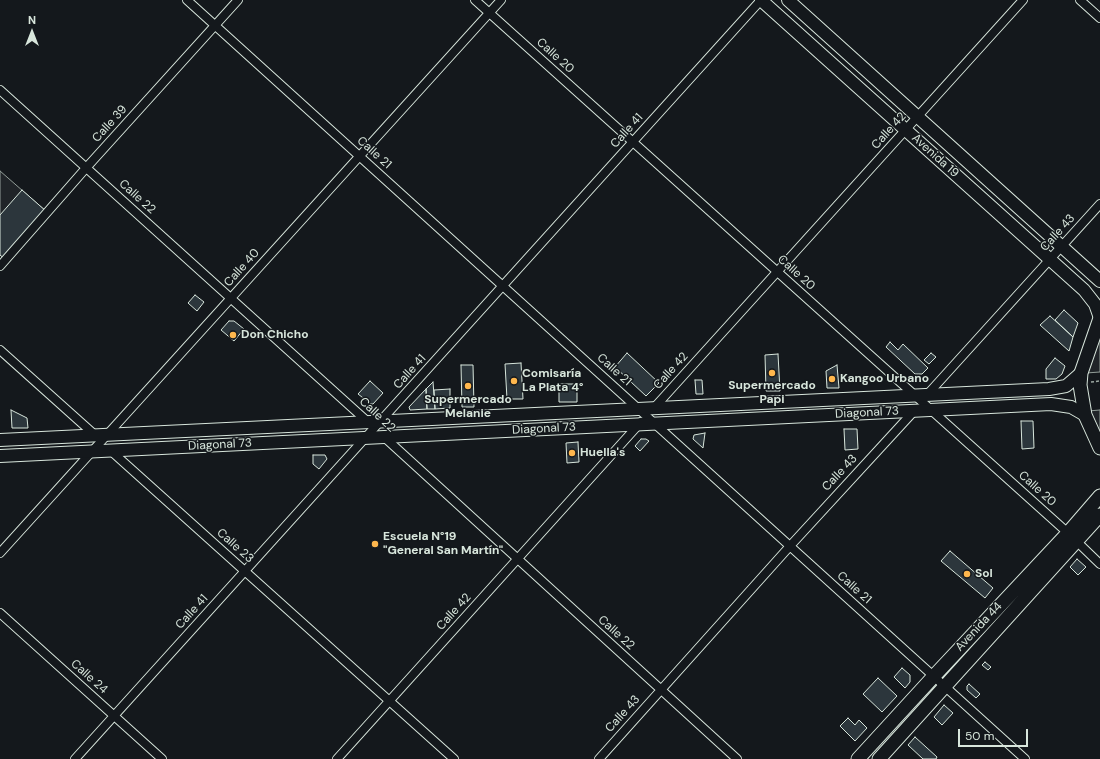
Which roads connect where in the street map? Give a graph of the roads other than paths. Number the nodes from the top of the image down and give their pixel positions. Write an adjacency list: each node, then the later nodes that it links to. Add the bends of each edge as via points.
1 (187, 0): 11 (street, Calle 21)
2 (238, 0): 11 (street, Calle 39)
3 (475, 0): 9 (street, Calle 20)
4 (501, 0): 9 (street, Calle 40)
5 (761, 0): 14 (main road, Avenida 19); 15 (street, Calle 41)
6 (788, 0): 13 (main road, Avenida 19)
7 (1023, 0): 13 (street, Calle 42)
8 (1080, 0): 10 (street)
9 (489, 13): 15 (street, Calle 20); 16 (street, Calle 40)
10 (1100, 18)
11 (215, 26): 16 (street, Calle 21); 17 (street, Calle 39)
12 (0, 90): 17 (street, Calle 22)
13 (918, 117): 14 (street, Calle 42); 19 (main road, Avenida 19)
14 (906, 130): 20 (main road, Avenida 19); 22 (street, Calle 42)
15 (633, 142): 22 (street, Calle 20); 24 (street, Calle 41)
16 (360, 156): 24 (street, Calle 21); 25 (street, Calle 40)
17 (86, 168): 21 (street, Calle 39); 25 (street, Calle 22)
18 (1100, 204): 19 (street, Calle 43)
19 (1062, 246): 20 (street, Calle 43); 23 (main road, Avenida 19)
20 (1050, 259): 26 (main road, Avenida 19, via 1091,297); 29 (street, Calle 43)
21 (0, 266)
22 (778, 272): 29 (street, Calle 20); 31 (street, Calle 42)
23 (1100, 281)
24 (503, 286): 31 (street, Calle 21); 32 (street, Calle 41)
25 (231, 298): 32 (street, Calle 22); 33 (street, Calle 40)
26 (1100, 318): 28 (main road)
27 (0, 350): 33 (street, Calle 23)
28 (1080, 373): 29 (main road, Diagonal 73, via 1068,384 1054,389); 30 (main road)
29 (921, 403): 30 (main road, Diagonal 73, via 1051,404 1071,407); 31 (main road, Diagonal 73); 42 (street, Calle 20); 43 (street, Calle 43)
30 (1085, 415): 36 (main road)
31 (647, 416): 32 (main road, Diagonal 73); 43 (street, Calle 21); 45 (street, Calle 42)
32 (377, 427): 33 (main road, Diagonal 73); 34 (main road, Diagonal 73); 45 (street, Calle 22)
33 (101, 437): 35 (main road, Diagonal 73); 37 (street, Calle 23); 38 (street, Calle 40)
34 (366, 438): 37 (main road, Diagonal 73); 47 (street, Calle 41)
35 (0, 440)
36 (1100, 448)
37 (111, 450): 38 (main road, Diagonal 73); 47 (street, Calle 23)
38 (93, 451): 39 (main road, Diagonal 73); 44 (street, Calle 40)
39 (0, 456)
40 (1100, 496): 42 (main road, Avenida 44)
41 (1100, 515): 42 (main road, Avenida 44)
42 (1072, 538): 46 (street, Calle 20); 49 (main road, Avenida 44); 50 (main road, Avenida 44)
43 (790, 546): 49 (street, Calle 21); 51 (street, Calle 43)
44 (0, 553)
45 (518, 560): 51 (street, Calle 22); 52 (street, Calle 42)
46 (1100, 564)
47 (245, 571): 52 (street, Calle 23); 53 (street, Calle 41)
48 (0, 613): 53 (street, Calle 24)
49 (934, 676): 50 (street, Calle 21); 60 (main road, Avenida 44)
50 (945, 687): 61 (main road, Avenida 44); 62 (street, Calle 21)
51 (661, 690): 58 (street, Calle 43); 59 (street, Calle 22)
52 (390, 701): 56 (street, Calle 42); 57 (street, Calle 23)
53 (114, 716): 54 (street, Calle 41); 55 (street, Calle 24)
54 (75, 759)
55 (162, 759)
56 (338, 759)
57 (454, 759)
58 (599, 759)
59 (737, 759)
60 (858, 759)
61 (879, 759)
62 (1025, 759)

